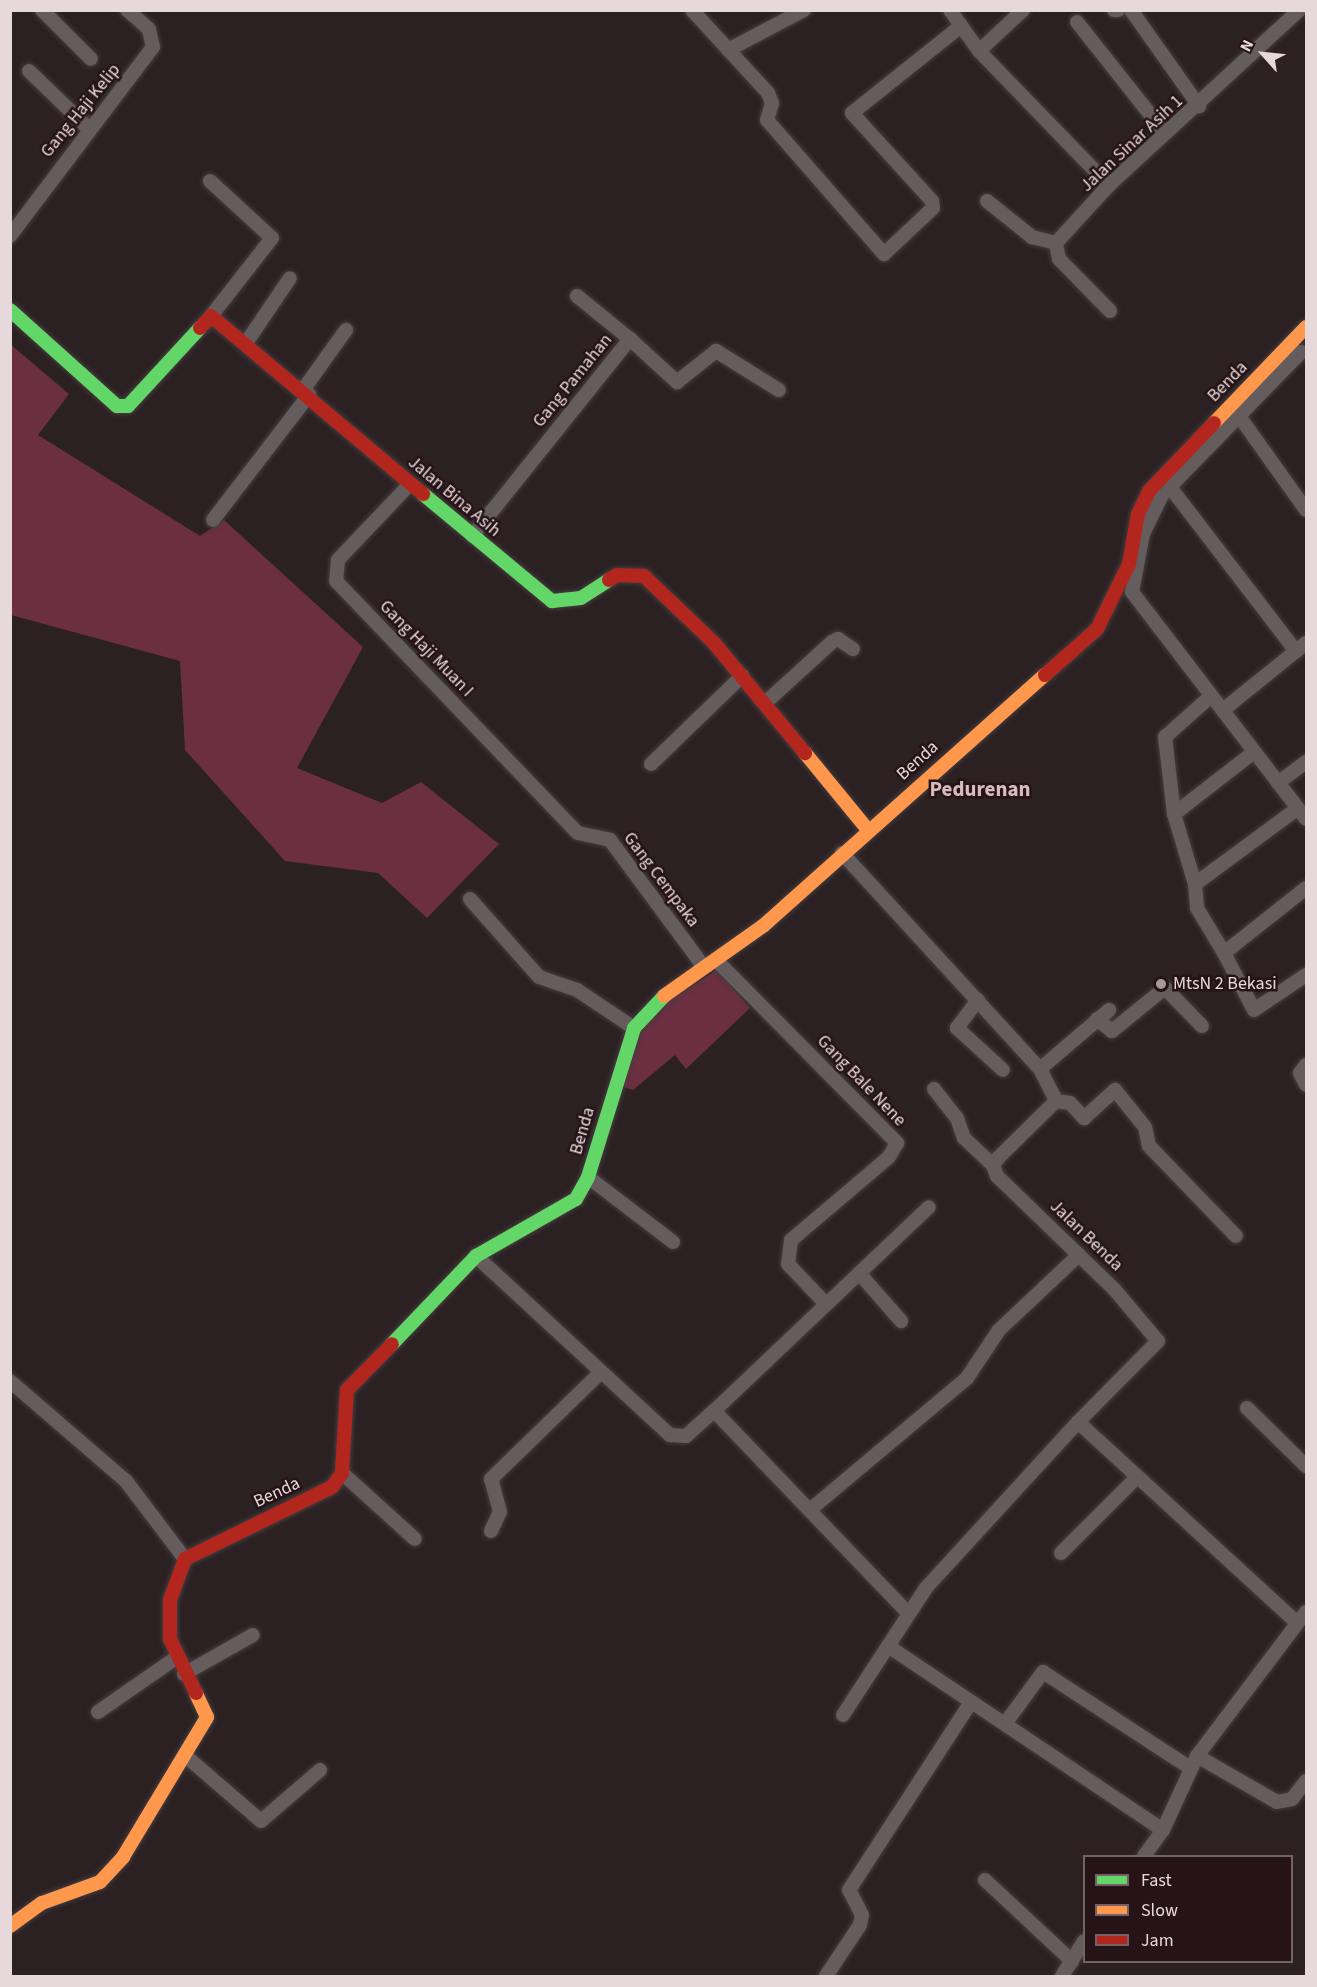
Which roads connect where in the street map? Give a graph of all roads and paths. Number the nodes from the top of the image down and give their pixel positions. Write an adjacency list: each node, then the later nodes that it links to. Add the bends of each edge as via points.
1 (42, 10): 13 (street)
2 (128, 10): 16 (street, Gang Haji Kelip, via 149,29 153,47)
3 (692, 10): 11 (street)
4 (804, 10): 11 (street)
5 (950, 10): 10 (street)
6 (1023, 10): 12 (street)
7 (1131, 10): 15 (street)
8 (1299, 10): 15 (street, Jalan Sinar Asih 1)
9 (1077, 22): 17 (street)
10 (961, 26): 11 (street, via 852,113 933,201 933,208 884,254 767,120 772,104 768,93); 12 (street)
11 (728, 50)
12 (979, 51): 19 (street)
13 (91, 59)
14 (28, 71): 16 (street)
15 (1199, 106): 17 (street, Jalan Sinar Asih 1)
16 (89, 129): 21 (street, Gang Haji Kelip)
17 (1165, 133): 19 (street, Jalan Sinar Asih 1)
18 (210, 181): 27 (street, via 272,238)
19 (1109, 185): 22 (street, Jalan Sinar Asih 1)
20 (987, 201): 22 (street, via 1032,237)
21 (10, 236)
22 (1056, 243): 26 (street, via 1059,259)
23 (290, 278): 31 (street)
24 (577, 296): 30 (street)
25 (10, 310): 27 (street, via 117,406 128,406)
26 (1110, 311)
27 (211, 316): 31 (street, Jalan Bina Asih)
28 (1306, 327): 53 (street, Benda, via 1149,490 1138,514 1130,564 1097,629)
29 (346, 330): 34 (street)
30 (630, 339): 33 (street, Gang Pamahan, via 677,382 716,351); 40 (street, Gang Pamahan)
31 (246, 342): 34 (street, Jalan Bina Asih)
32 (1305, 353): 35 (street)
33 (779, 390)
34 (306, 393): 36 (street, Jalan Bina Asih); 39 (street)
35 (1239, 416): 37 (street); 38 (street)
36 (410, 484): 40 (street, Jalan Bina Asih); 54 (street, Gang Haji Muan I, via 338,560 336,581)
37 (1170, 487): 41 (street); 44 (street, via 1148,518 1132,592)
38 (1306, 510)
39 (213, 520)
40 (472, 536): 43 (street, Jalan Bina Asih, via 561,603 581,598 617,575 644,576)
41 (1301, 647): 46 (street)
42 (853, 649): 45 (street, via 838,639 832,642)
43 (742, 676): 45 (street, Jalan Bina Asih); 49 (street)
44 (1211, 696): 46 (street); 51 (street, via 1165,737)
45 (765, 703): 53 (street, Jalan Bina Asih)
46 (1223, 710): 47 (street)
47 (1254, 752): 50 (street); 51 (street)
48 (1306, 762): 50 (street)
49 (651, 764)
50 (1278, 783): 52 (street)
51 (1174, 814): 56 (street)
52 (1302, 814): 56 (street)
53 (868, 830): 55 (street, Benda)
54 (578, 833): 60 (street, Gang Cempaka, via 610,840)
55 (842, 853): 60 (street, Benda); 62 (street)
56 (1195, 884): 59 (street, via 1197,908)
57 (1306, 888): 59 (street)
58 (470, 899): 66 (street, via 539,977 577,990)
59 (1224, 952): 61 (street, via 1254,1010)
60 (711, 964): 66 (street, Benda, via 663,996); 81 (street, Gang Bale Nene, via 897,1143 889,1156 791,1240 788,1264)
61 (1306, 975)
62 (978, 1000): 68 (street); 69 (street, via 957,1028)
63 (1109, 1010): 64 (street)
64 (1097, 1019): 65 (street, via 1112,1031 1165,988); 68 (street)
65 (1202, 1026)
66 (634, 1028): 74 (street, Benda)
67 (1306, 1065): 70 (street, via 1300,1073)
68 (1040, 1069): 72 (street)
69 (1003, 1070)
70 (1306, 1085)
71 (934, 1089): 73 (street, Jalan Benda, via 957,1118 964,1138)
72 (1056, 1101): 73 (street); 76 (street, via 1070,1102 1084,1118 1115,1090 1144,1127 1149,1146)
73 (993, 1165): 78 (street, Jalan Benda, via 997,1176)
74 (588, 1177): 77 (street); 79 (street, Benda, via 576,1199)
75 (929, 1207): 80 (street)
76 (1236, 1236)
77 (673, 1242)
78 (1079, 1255): 87 (street, Jalan Benda, via 1158,1341); 91 (street, via 999,1330 967,1378)
79 (476, 1256): 83 (street); 89 (street, Benda, via 347,1390)
80 (859, 1273): 81 (street); 82 (street)
81 (826, 1304): 86 (street)
82 (901, 1321)
83 (601, 1372): 86 (street, via 670,1435 686,1436); 92 (street, via 491,1479 500,1512)
84 (10, 1381): 95 (street, via 126,1481)
85 (1247, 1408): 88 (street)
86 (714, 1411): 91 (street)
87 (1078, 1422): 90 (street); 97 (street, via 1004,1498)
88 (1306, 1466)
89 (342, 1473): 93 (street); 95 (street, Benda, via 332,1487)
90 (1137, 1477): 94 (street); 98 (street)
91 (811, 1509): 97 (street)
92 (490, 1531)
93 (415, 1539)
94 (1061, 1553)
95 (185, 1559): 101 (street, via 170,1600 170,1639)
96 (1306, 1612): 98 (street)
97 (908, 1613): 100 (street)
98 (1296, 1623): 108 (street)
99 (253, 1635): 102 (street)
100 (888, 1646): 103 (street); 105 (street)
101 (177, 1657): 102 (street); 104 (street)
102 (184, 1674): 107 (street, via 207,1717)
103 (971, 1702): 106 (street); 117 (street, via 849,1890 862,1915 860,1925)
104 (99, 1712)
105 (843, 1715)
106 (1007, 1721): 108 (street, via 1043,1672); 111 (street)
107 (188, 1758): 109 (street, via 261,1821); 114 (street, via 123,1857 100,1882 42,1904)
108 (1193, 1762): 110 (street, via 1277,1802 1292,1799); 111 (street)
109 (320, 1770)
110 (1306, 1781)
111 (1163, 1830): 112 (street)
112 (1145, 1855)
113 (985, 1880): 116 (street)
114 (10, 1926)
115 (1083, 1943): 116 (street)
116 (1071, 1961): 118 (street)
117 (826, 1977)
118 (1062, 1977)

